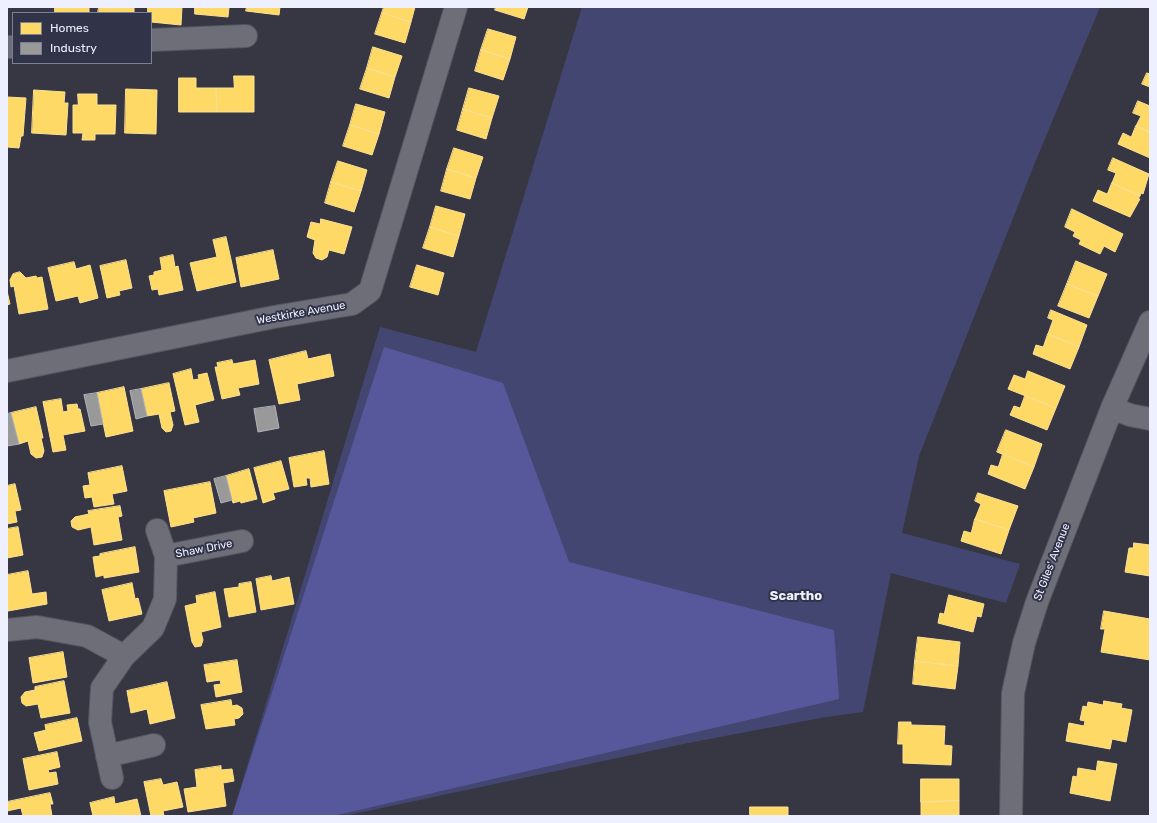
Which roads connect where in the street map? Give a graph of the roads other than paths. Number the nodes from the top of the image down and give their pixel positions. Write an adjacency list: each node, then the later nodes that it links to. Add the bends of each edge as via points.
1 (456, 7): 5 (street, Westkirke Avenue, via 370,291 352,304 274,317)
2 (246, 36): 3 (street)
3 (152, 40)
4 (1150, 322): 6 (street, St Giles' Avenue)
5 (7, 371)
6 (1112, 408): 7 (street); 16 (street, St Giles' Avenue, via 1024,642 1013,692)
7 (1150, 419)
8 (157, 530): 10 (street, Shaw Drive)
9 (242, 541): 10 (street, Shaw Drive)
10 (166, 556): 12 (street, Shaw Drive, via 165,599 153,628)
11 (7, 630): 12 (street, via 37,627 87,636)
12 (124, 656): 14 (street, Shaw Drive, via 102,688 100,722)
13 (154, 745): 14 (street)
14 (108, 756): 15 (street, Shaw Drive)
15 (112, 778)
16 (1011, 816)

